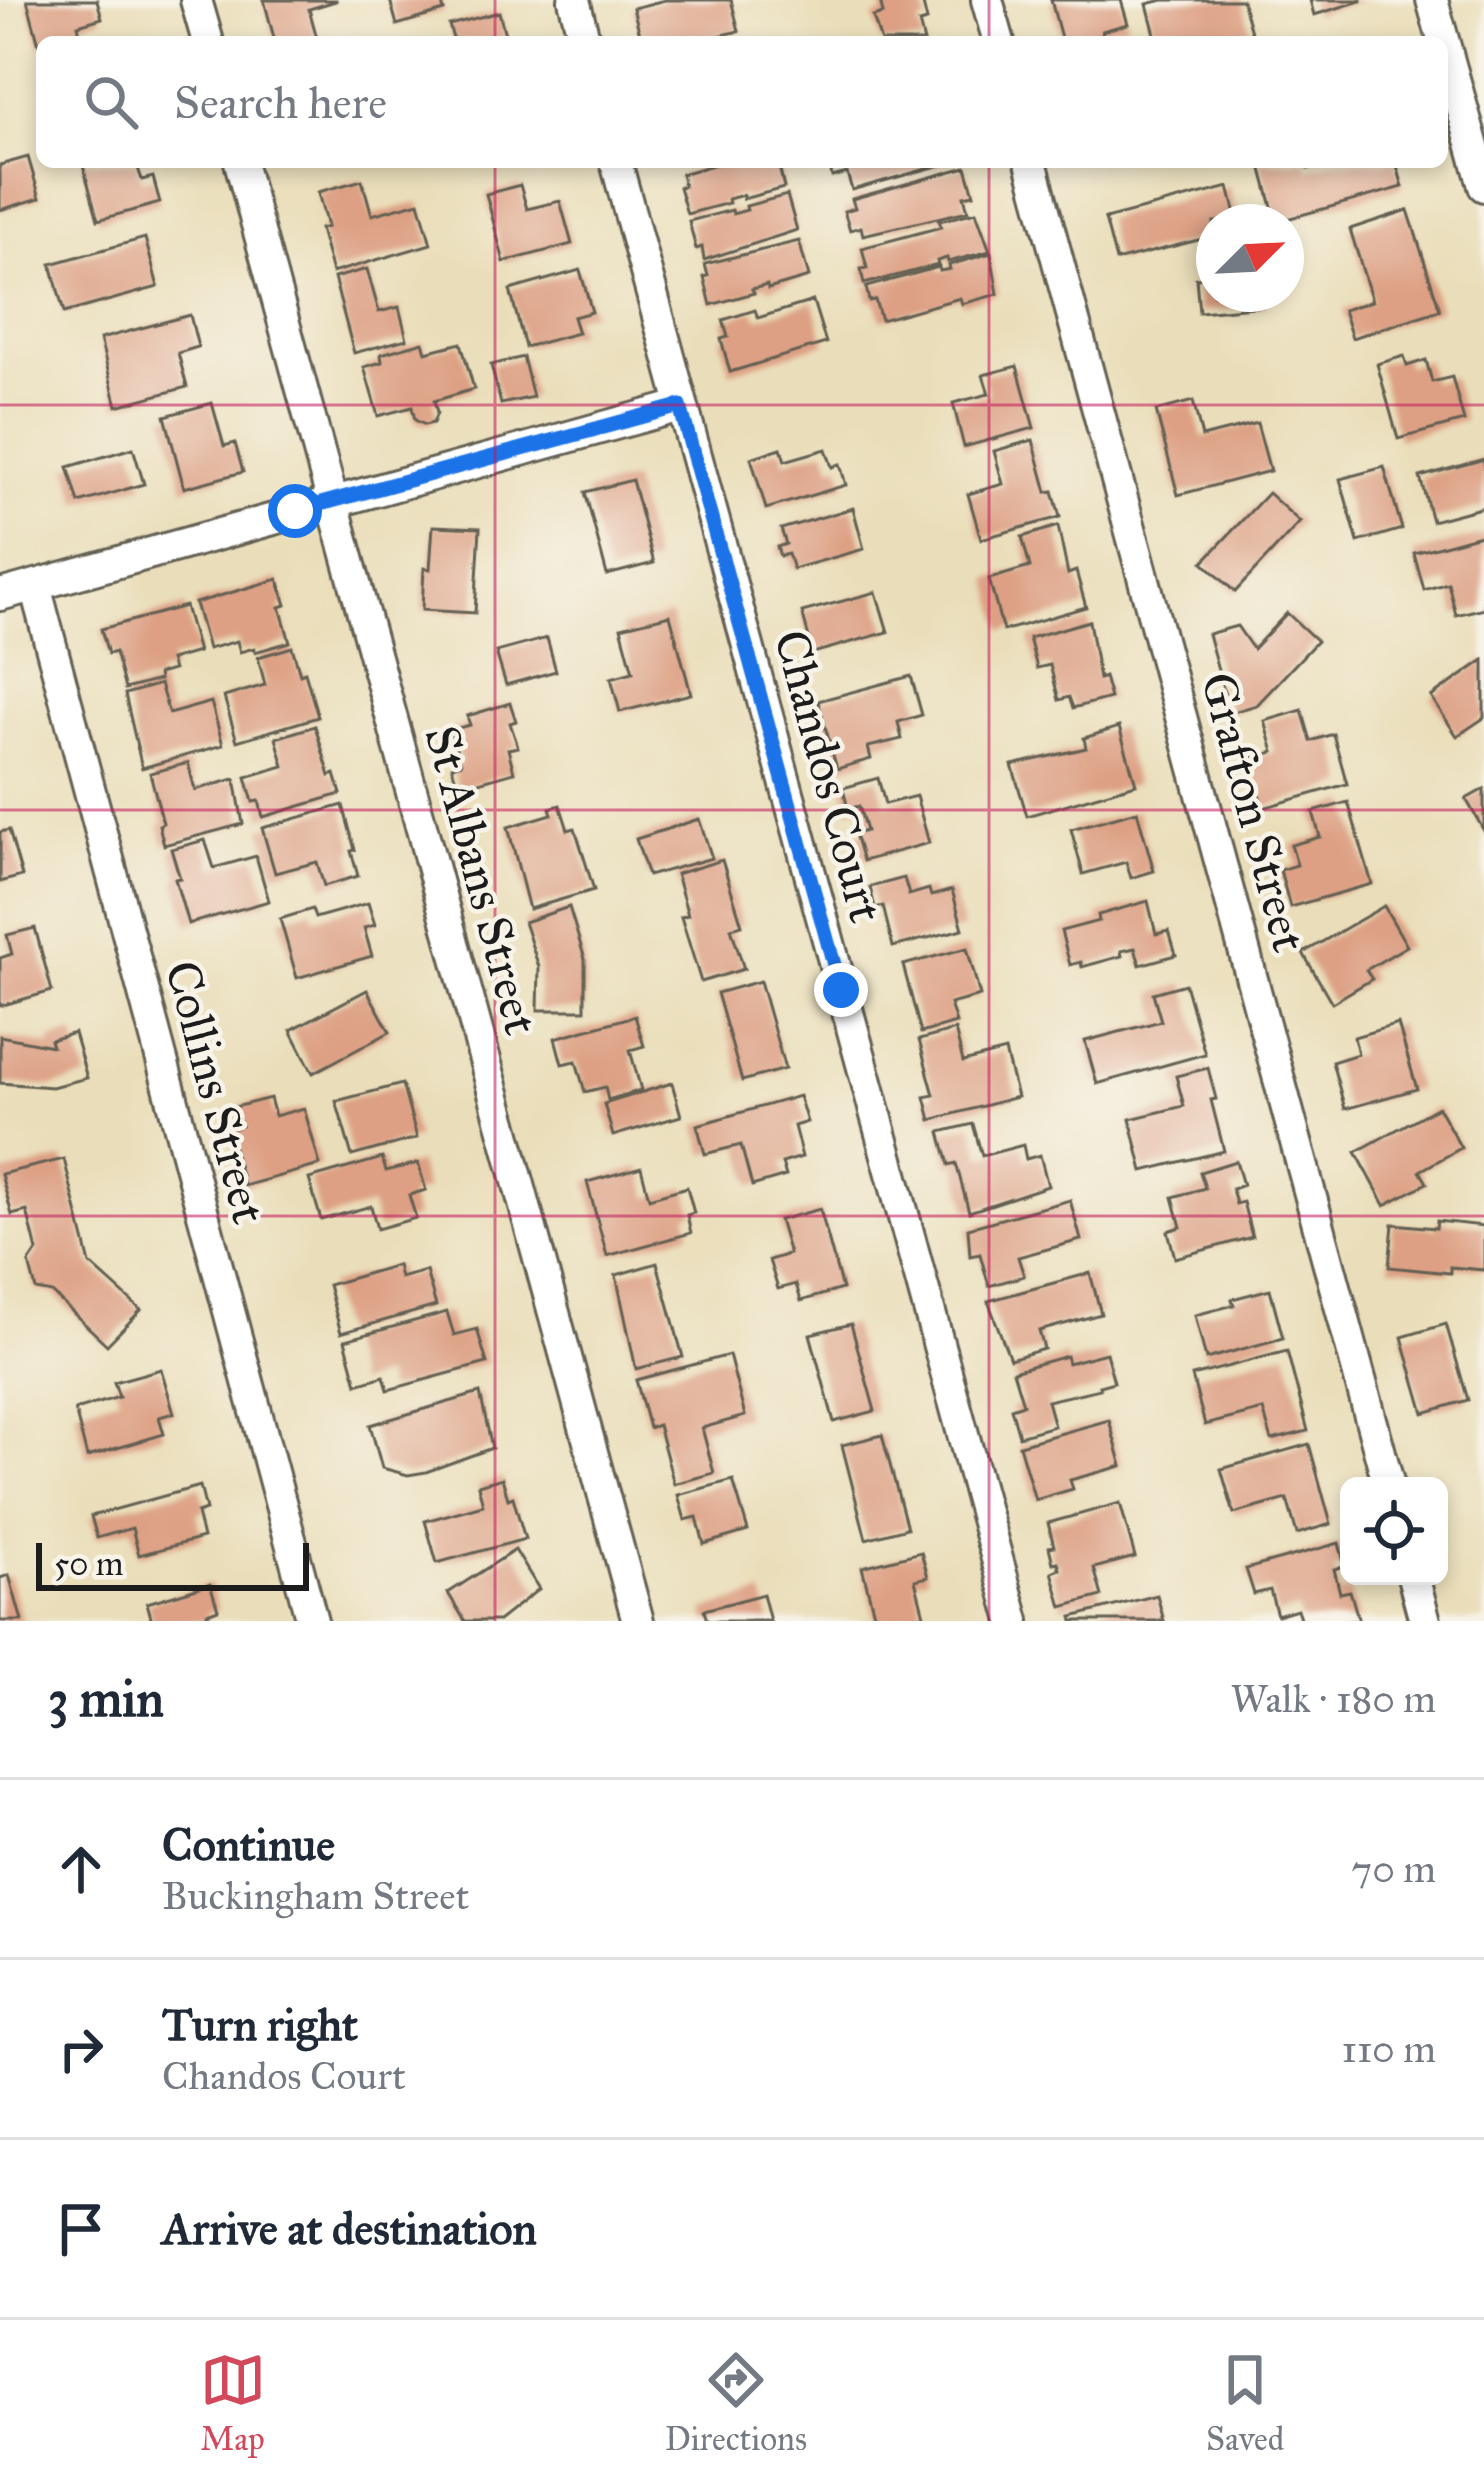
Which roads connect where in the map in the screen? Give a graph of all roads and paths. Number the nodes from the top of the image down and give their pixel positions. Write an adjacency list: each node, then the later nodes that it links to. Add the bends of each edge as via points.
1 (196, 0): 5 (street)
2 (574, 0): 6 (street)
3 (987, 0): 7 (street)
4 (1432, 0): 8 (street)
5 (206, 36)
6 (583, 36)
7 (997, 36)
8 (1441, 36)
9 (1448, 62): 13 (street)
10 (242, 168): 15 (street, St Albans Street)
11 (618, 168): 14 (street, Chandos Court)
12 (1034, 168): 18 (street, Grafton Street)
13 (1484, 187)
14 (680, 406): 15 (street); 22 (street, Chandos Court)
15 (332, 501): 16 (street); 21 (street, St Albans Street)
16 (35, 586): 17 (street); 20 (street, Collins Street)
17 (0, 595)
18 (1387, 1477)
19 (1415, 1585): 23 (street)
20 (312, 1621)
21 (638, 1621)
22 (1014, 1621)
23 (1425, 1621)

